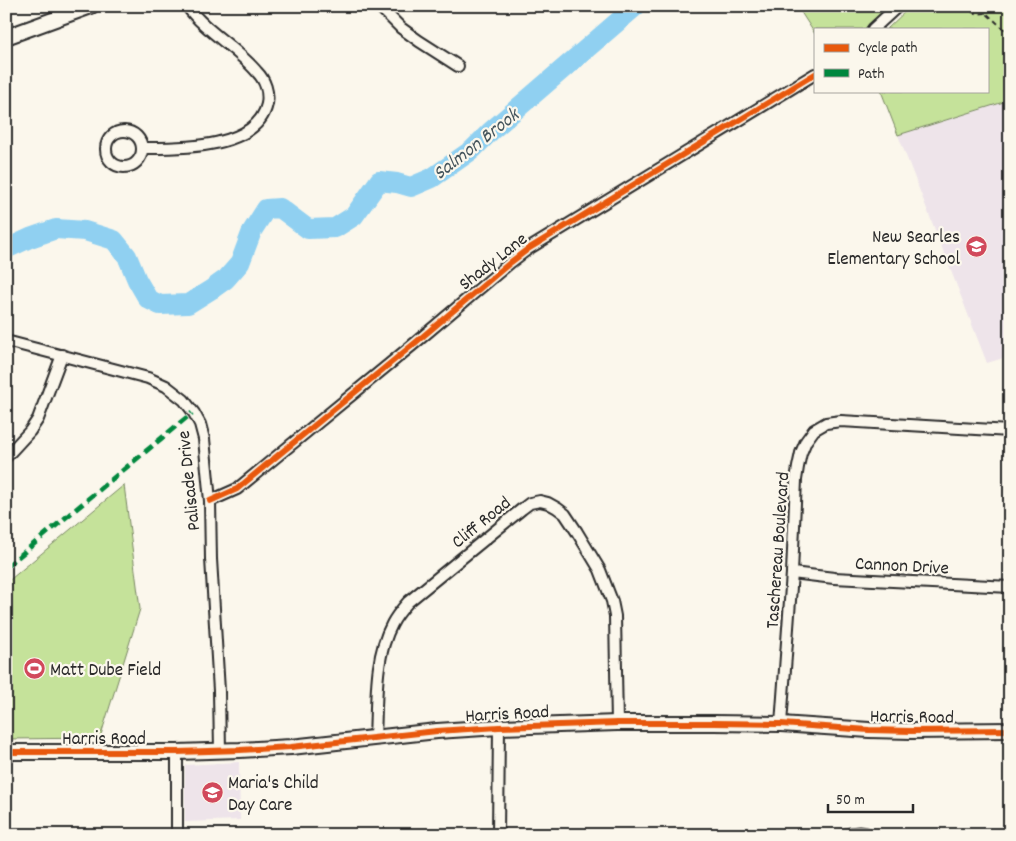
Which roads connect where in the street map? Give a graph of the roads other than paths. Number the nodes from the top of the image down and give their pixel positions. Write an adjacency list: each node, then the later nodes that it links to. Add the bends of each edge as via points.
1 (91, 6): 6 (street)
2 (187, 6): 9 (street, via 200,22 258,72 267,89 266,108 250,130 217,143)
3 (379, 6): 7 (street, via 418,41)
4 (898, 6): 5 (street)
5 (874, 28)
6 (6, 37)
7 (458, 66)
8 (814, 75): 14 (street, Shady Lane, via 528,249 237,489)
9 (142, 148)
10 (6, 341): 11 (street, Palisade Drive)
11 (62, 355): 13 (street, via 38,419); 14 (street, Palisade Drive, via 148,378 166,386 184,400 197,418 204,439)
12 (1010, 430): 15 (street, Taschereau Boulevard, via 841,421 820,426 806,441 798,467)
13 (6, 457)
14 (210, 501): 22 (street, Palisade Drive)
15 (792, 573): 16 (street, Cannon Drive); 18 (street, Taschereau Boulevard)
16 (1010, 587)
17 (617, 723): 18 (street, Harris Road); 19 (street, Harris Road); 21 (street, Cliff Road, via 616,632 612,601 600,570 565,514 540,501 522,509 399,612 387,635 380,661)
18 (781, 724): 20 (street, Harris Road, via 911,731)
19 (499, 727): 21 (street, Harris Road); 26 (street)
20 (1010, 730)
21 (376, 737): 22 (street, Harris Road)
22 (220, 751): 24 (street, Harris Road)
23 (6, 752): 24 (street, Harris Road)
24 (177, 752): 25 (street)
25 (177, 835)
26 (498, 835)
27 (844, 835): 28 (street, via 857,832)
28 (871, 835)

